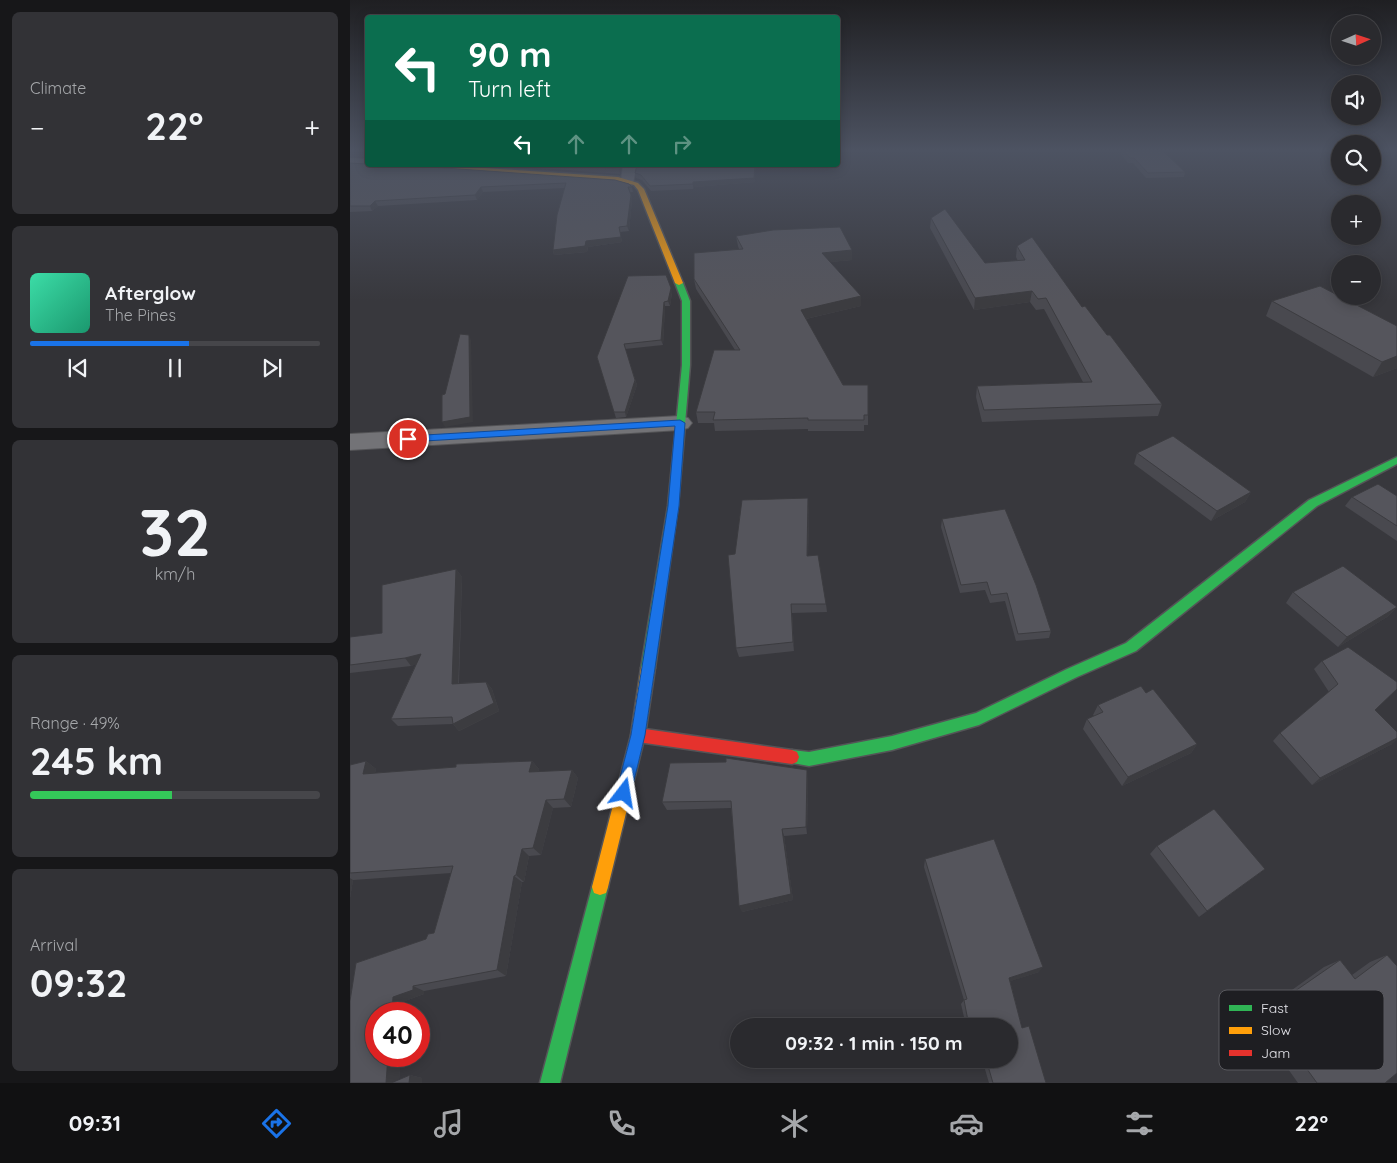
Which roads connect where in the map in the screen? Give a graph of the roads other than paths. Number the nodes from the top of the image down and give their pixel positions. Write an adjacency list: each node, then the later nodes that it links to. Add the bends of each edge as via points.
1 (645, 200): 2 (street, via 686,301 686,365)
2 (680, 423): 3 (street); 5 (street, via 673,506)
3 (350, 442)
4 (1397, 460): 5 (street, via 1313,503 1132,647 979,719 892,743 810,759)
5 (638, 735): 6 (street)
6 (550, 1083)

